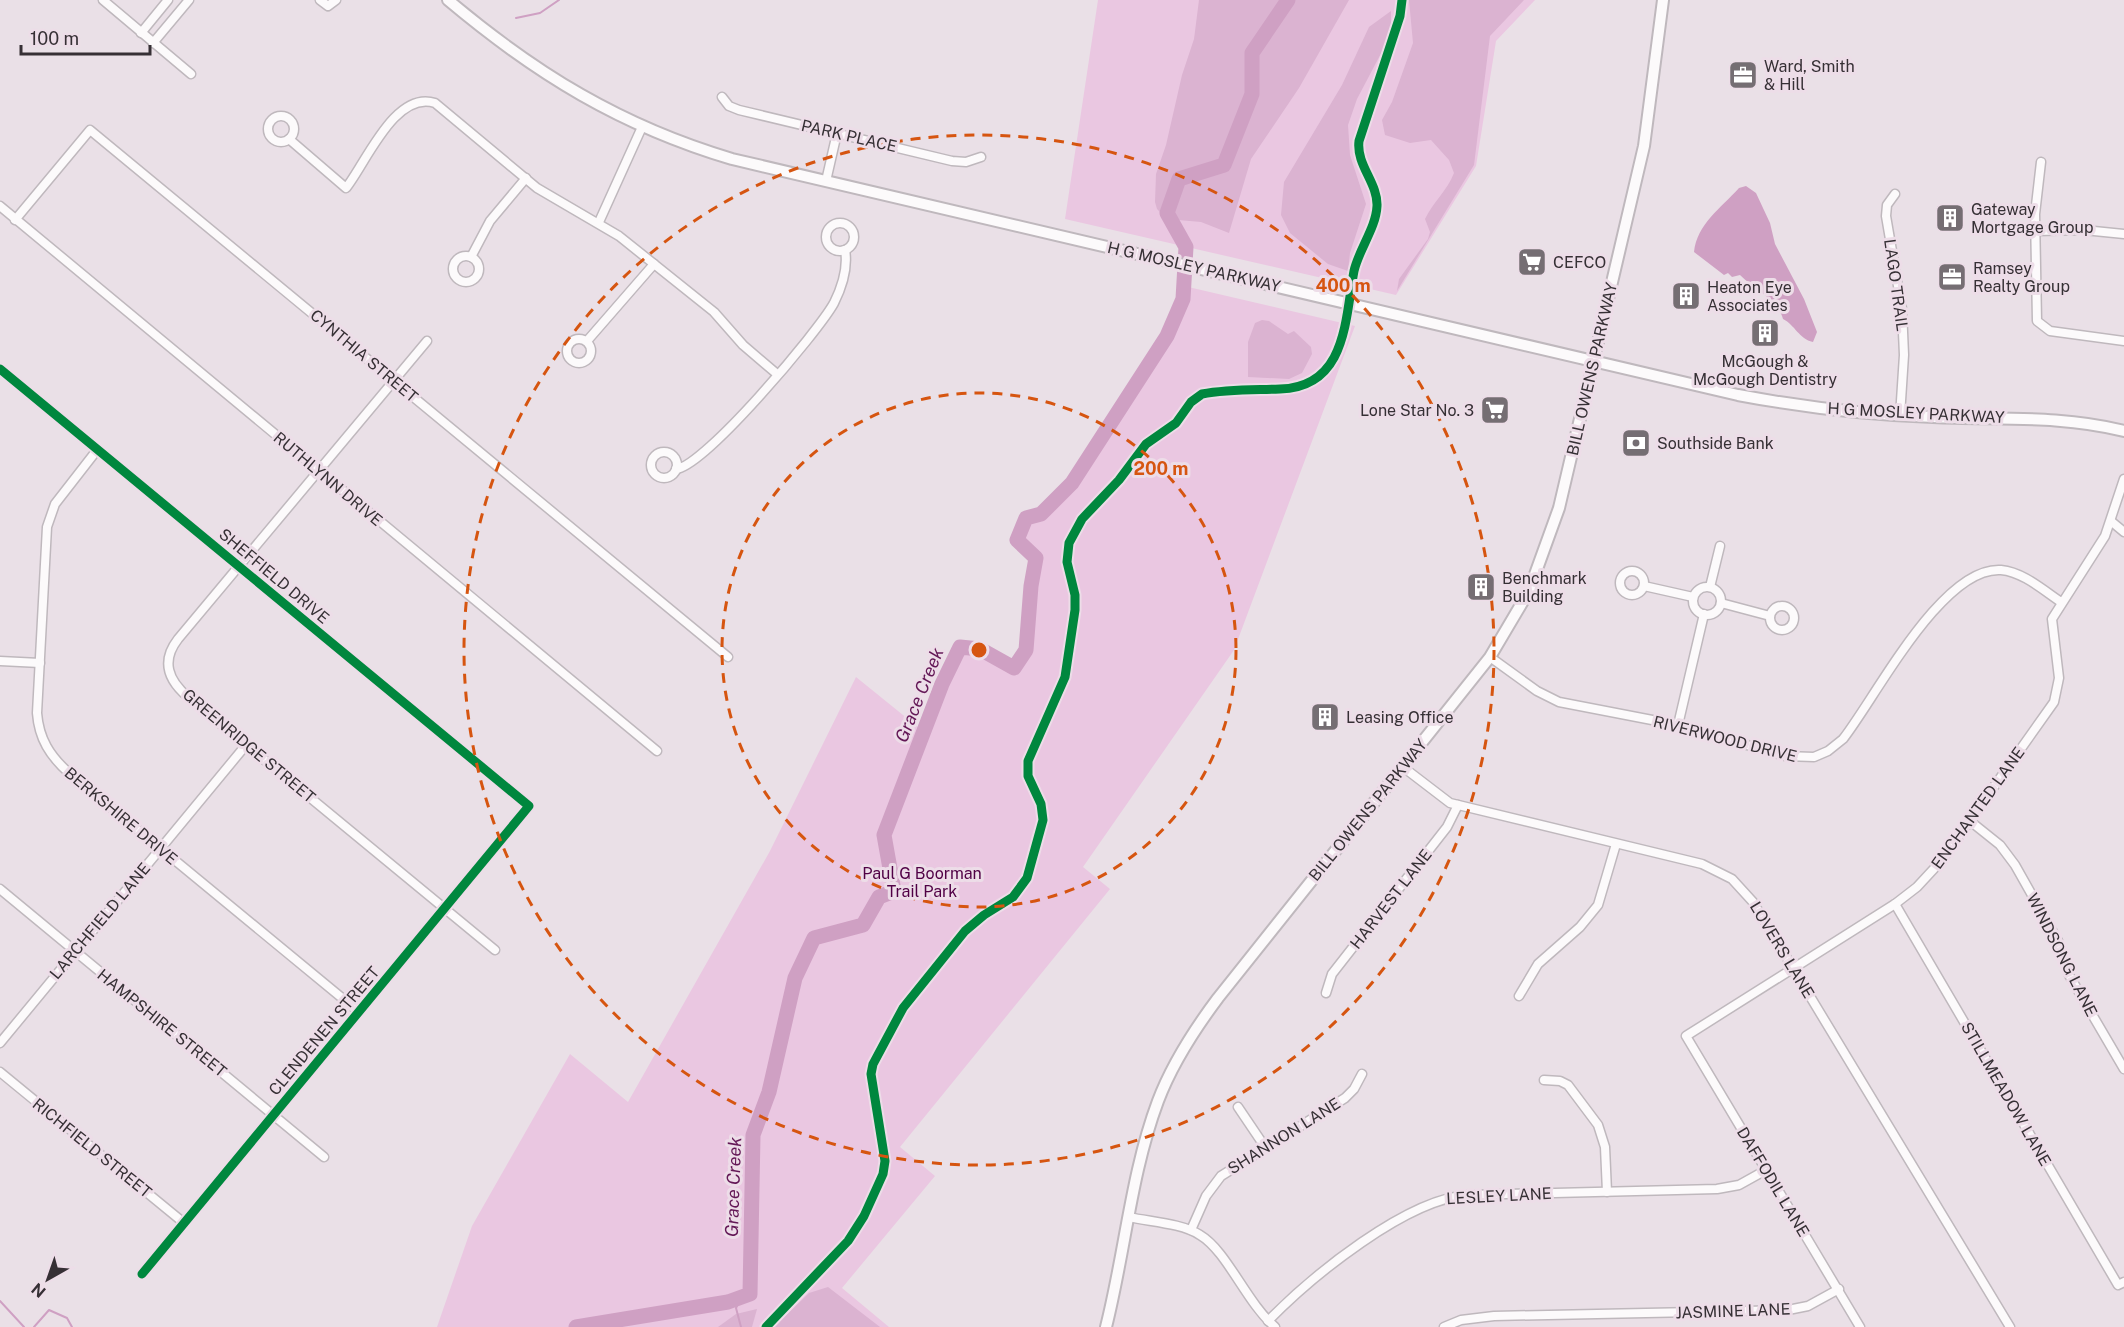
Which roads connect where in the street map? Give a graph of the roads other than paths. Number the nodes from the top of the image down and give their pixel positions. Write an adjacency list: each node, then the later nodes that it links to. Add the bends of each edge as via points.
1 (103, 0): 8 (street)
2 (168, 0): 8 (street)
3 (189, 0): 9 (street)
4 (320, 0): 5 (street, via 328,6)
5 (336, 0)
6 (448, 0): 12 (main road, H G MOSLEY PARKWAY, via 548,77)
7 (1663, 0): 31 (main road, BILL OWENS PARKWAY, via 1644,146)
8 (141, 33): 9 (street)
9 (153, 43): 10 (street)
10 (191, 74)
11 (722, 97): 13 (street, PARK PLACE, via 739,110)
12 (642, 127): 18 (main road, H G MOSLEY PARKWAY, via 710,152); 22 (street)
13 (837, 133): 15 (street, PARK PLACE, via 958,162); 18 (street)
14 (289, 140): 17 (street, via 346,188 381,135 408,106 426,101 440,106)
15 (981, 157)
16 (2041, 162): 23 (street)
17 (526, 178): 22 (street, via 552,198); 26 (street, via 490,221)
18 (826, 181): 31 (main road, H G MOSLEY PARKWAY)
19 (1895, 194): 35 (street, LAGO TRAIL, via 1887,205 1886,216 1902,309)
20 (0, 206): 21 (street, RUTHLYNN DRIVE)
21 (15, 220): 34 (street, CYNTHIA STREET, via 90,130); 39 (street, RUTHLYNN DRIVE)
22 (599, 222): 27 (street)
23 (2035, 231): 24 (street); 29 (street, via 2036,314 2040,325 2050,331)
24 (2124, 234)
25 (844, 250): 33 (street, via 846,266 834,302)
26 (471, 257)
27 (654, 264): 30 (street); 33 (street, via 718,315 743,345)
28 (427, 340): 34 (street, GREENRIDGE STREET)
29 (2124, 341)
30 (587, 342)
31 (1594, 362): 35 (main road, H G MOSLEY PARKWAY, via 1764,400); 53 (main road, BILL OWENS PARKWAY, via 1551,536 1521,608)
32 (0, 369): 37 (street, SHEFFIELD DRIVE)
33 (777, 374): 38 (street, via 718,442 690,466)
34 (393, 380): 39 (street, GREENRIDGE STREET); 52 (street, CYNTHIA STREET)
35 (1900, 416): 36 (main road, H G MOSLEY PARKWAY, via 2063,420)
36 (2124, 431)
37 (97, 450): 44 (street, SHEFFIELD DRIVE); 55 (street, BERKSHIRE DRIVE, via 56,504 48,521)
38 (676, 469)
39 (317, 471): 44 (street, GREENRIDGE STREET); 58 (street, RUTHLYNN DRIVE)
40 (2124, 479): 41 (street, ENCHANTED LANE)
41 (2112, 522): 42 (street); 48 (street, ENCHANTED LANE)
42 (2124, 532)
43 (1720, 546): 46 (street)
44 (239, 566): 57 (street, GREENRIDGE STREET, via 173,646 168,666 181,691); 61 (street, SHEFFIELD DRIVE)
45 (1644, 586): 47 (street)
46 (1710, 587): 47 (street, via 1698,590); 49 (street, via 1720,595)
47 (1693, 597): 50 (street, via 1694,606)
48 (2061, 602): 56 (street, RIVERWOOD DRIVE, via 2008,571 1988,571 1968,578 1914,637 1843,739 1814,757 1785,756); 62 (street, ENCHANTED LANE, via 2051,624 2059,672 2056,697)
49 (1720, 603): 50 (street, via 1716,611); 51 (street)
50 (1704, 614): 56 (street)
51 (1770, 616)
52 (728, 657)
53 (1490, 657): 56 (street, RIVERWOOD DRIVE, via 1553,699); 59 (main road, BILL OWENS PARKWAY)
54 (0, 661): 55 (street)
55 (40, 663): 64 (street, BERKSHIRE DRIVE, via 37,713 44,743 69,773)
56 (1678, 725)
57 (246, 745): 64 (street, LARCHFIELD LANE); 67 (street, GREENRIDGE STREET)
58 (657, 751)
59 (1403, 767): 60 (street, LOVERS LANE, via 1443,799); 86 (main road, BILL OWENS PARKWAY, via 1218,999 1186,1045 1158,1103)
60 (1458, 805): 63 (street, LOVERS LANE); 71 (street, HARVEST LANE, via 1447,827 1332,974)
61 (528, 806): 67 (street, CLENDENEN STREET)
62 (1970, 821): 66 (street, ENCHANTED LANE, via 1930,874); 76 (street, WINDSONG LANE, via 2000,845 2015,865 2058,941 2069,975)
63 (1616, 844): 70 (street, LOVERS LANE, via 1702,864 1732,879 1753,902); 72 (street, via 1598,905 1580,927 1538,964)
64 (160, 849): 69 (street, LARCHFIELD LANE); 73 (street, BERKSHIRE DRIVE)
65 (0, 890): 69 (street, HAMPSHIRE STREET)
66 (1895, 904): 70 (street, ENCHANTED LANE); 90 (street, STILLMEADOW LANE)
67 (445, 909): 68 (street, GREENRIDGE STREET); 73 (street, CLENDENEN STREET)
68 (495, 950)
69 (75, 952): 75 (street, LARCHFIELD LANE); 81 (street, HAMPSHIRE STREET)
70 (1793, 968): 74 (street, ENCHANTED LANE); 96 (street, LOVERS LANE)
71 (1326, 993)
72 (1519, 996)
73 (359, 1012): 81 (street, CLENDENEN STREET)
74 (1686, 1036): 84 (street, DAFFODIL LANE)
75 (0, 1043)
76 (2124, 1069)
77 (0, 1072): 87 (street, RICHFIELD STREET)
78 (1362, 1074): 82 (street, SHANNON LANE, via 1350,1094)
79 (1544, 1080): 85 (street, via 1568,1085 1598,1125 1605,1147)
80 (1238, 1107): 82 (street)
81 (273, 1115): 83 (street, HAMPSHIRE STREET); 87 (street, CLENDENEN STREET)
82 (1265, 1147): 88 (street, SHANNON LANE, via 1216,1181)
83 (324, 1157)
84 (1766, 1170): 85 (street, LESLEY LANE, via 1724,1188); 91 (street, DAFFODIL LANE)
85 (1607, 1192): 92 (street, LESLEY LANE, via 1468,1195 1432,1202 1331,1264 1300,1289)
86 (1129, 1217): 88 (street); 93 (main road, BILL OWENS PARKWAY)
87 (184, 1223): 89 (street, CLENDENEN STREET)
88 (1191, 1230): 92 (street, via 1212,1245 1251,1303)
89 (142, 1274)
90 (2121, 1283)
91 (1839, 1289): 94 (street, JASMINE LANE, via 1808,1306 1788,1310 1494,1316 1461,1320); 95 (street, DAFFODIL LANE)
92 (1272, 1324)
93 (1106, 1327)
94 (1444, 1327)
95 (1860, 1327)
96 (2010, 1327)

